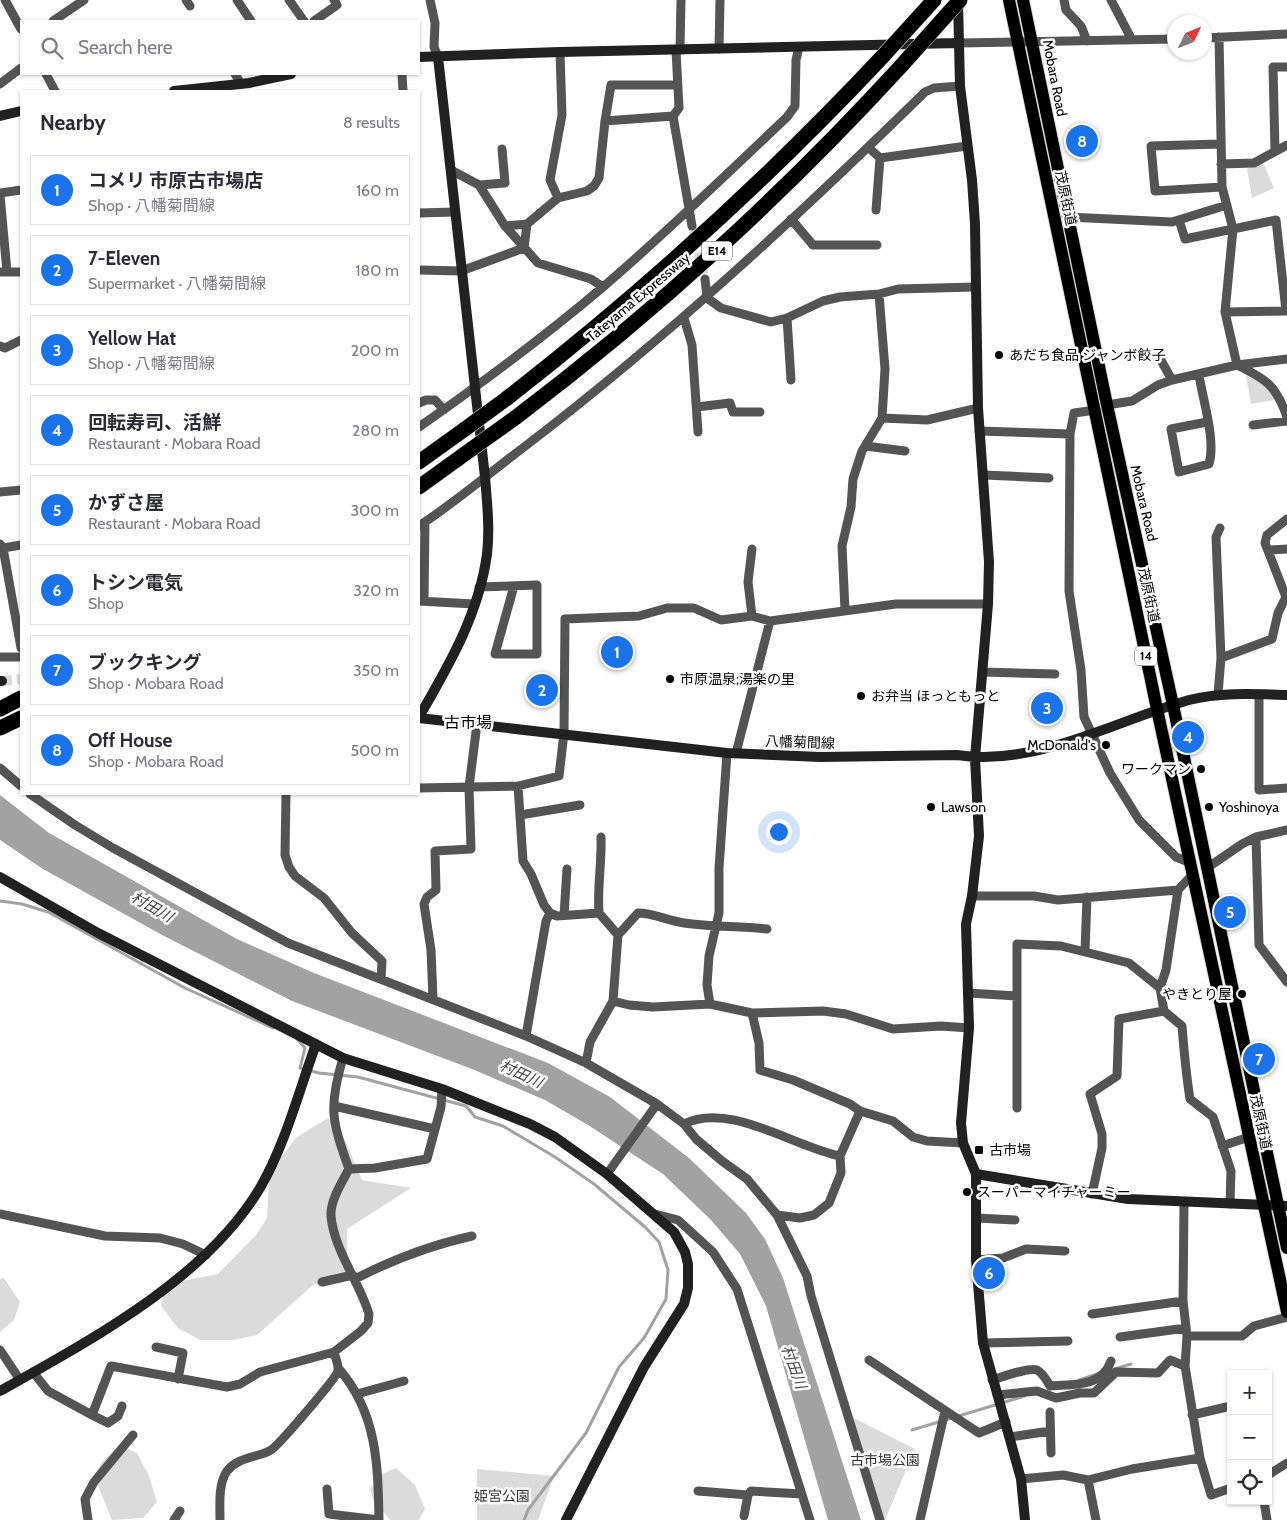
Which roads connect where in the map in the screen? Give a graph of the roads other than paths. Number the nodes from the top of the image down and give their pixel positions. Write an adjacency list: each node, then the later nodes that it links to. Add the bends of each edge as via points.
1 (5, 0): 19 (street)
2 (83, 0): 15 (street)
3 (237, 0): 16 (street)
4 (289, 0): 17 (street)
5 (334, 0): 18 (street, via 337,4)
6 (430, 0): 34 (street, via 435,23 434,47)
7 (681, 0): 31 (street)
8 (720, 0): 30 (street)
9 (934, 0): 120 (highway, Tateyama Expressway / E14, bridge, via 824,119 707,231 602,323)
10 (959, 0): 28 (street); 124 (highway, Tateyama Expressway / E14, bridge, via 858,113 748,223 614,340)
11 (1009, 0): 26 (main road, 茂原街道 / 14)
12 (1023, 0): 27 (main road, Mobara Road / 14)
13 (1064, 0): 25 (street, via 1066,10 1081,26)
14 (1111, 0): 24 (street)
15 (54, 20)
16 (248, 20)
17 (303, 20)
18 (315, 20)
19 (20, 27)
20 (1287, 34): 22 (street)
21 (1212, 37): 22 (street)
22 (1219, 37): 52 (street)
23 (1167, 39): 24 (street)
24 (1132, 40): 25 (street)
25 (1087, 41): 27 (street)
26 (1018, 42): 27 (street); 28 (street); 106 (main road, 茂原街道 / 14)
27 (1033, 42): 71 (main road, Mobara Road / 14)
28 (958, 43): 29 (street); 44 (street)
29 (798, 47): 30 (street); 67 (street, via 796,106)
30 (718, 49): 31 (street)
31 (678, 50): 32 (street); 43 (street)
32 (560, 52): 34 (street); 65 (street, via 562,115 550,180)
33 (420, 57): 34 (street)
34 (438, 57): 60 (street)
35 (1287, 67): 57 (street, via 1273,67)
36 (20, 69): 41 (street)
37 (47, 75): 45 (street)
38 (236, 75): 42 (street)
39 (282, 75): 42 (street)
40 (402, 75): 47 (street)
41 (0, 84)
42 (242, 84): 46 (street)
43 (678, 85): 50 (street, via 679,108); 51 (street, via 611,85)
44 (960, 86): 54 (street); 55 (street, via 924,92)
45 (54, 90)
46 (207, 90)
47 (404, 90)
48 (20, 111): 49 (street)
49 (0, 116)
50 (673, 116): 51 (street); 67 (street)
51 (606, 121): 65 (street, via 599,178 586,191)
52 (1220, 144): 59 (street); 62 (street, via 1151,146 1155,191)
53 (1287, 144): 57 (street)
54 (967, 146): 58 (street); 87 (street, via 975,224)
55 (868, 147): 58 (street); 72 (street)
56 (502, 149): 61 (street, via 505,184)
57 (1275, 151): 59 (street, via 1254,163)
58 (880, 158): 68 (street)
59 (1221, 164): 62 (street)
60 (451, 170): 61 (street); 69 (street)
61 (479, 186): 75 (street)
62 (1222, 187): 66 (street)
63 (20, 190): 64 (street)
64 (0, 194): 82 (street)
65 (558, 198): 74 (street)
66 (1227, 205): 73 (street); 77 (street)
67 (690, 210): 76 (street); 86 (street)
68 (876, 210)
69 (455, 212): 70 (street); 81 (street)
70 (420, 213)
71 (1068, 217): 73 (street); 106 (main road, Mobara Road / 14)
72 (791, 219): 78 (street, via 813,245); 89 (street)
73 (1179, 220): 77 (street, via 1185,239)
74 (528, 224): 75 (street); 79 (street)
75 (505, 226): 79 (street)
76 (692, 226)
77 (1233, 229): 84 (street, via 1276,220); 91 (street)
78 (877, 245)
79 (524, 248): 81 (street); 86 (street, via 538,263 591,279)
80 (420, 270): 81 (street)
81 (461, 271): 102 (street)
82 (3, 272): 83 (street)
83 (20, 272)
84 (1285, 278): 90 (street)
85 (705, 279): 89 (street)
86 (603, 287): 102 (street)
87 (975, 287): 88 (street, via 898,289); 105 (street)
88 (879, 294): 93 (street, via 832,299); 110 (street, via 885,369)
89 (707, 298): 92 (street); 93 (street, via 721,308 746,316 770,322)
90 (1287, 311): 91 (street)
91 (1225, 312): 98 (street)
92 (684, 318): 104 (street, via 692,345); 122 (street)
93 (787, 318): 100 (street)
94 (20, 341): 95 (street, via 6,348)
95 (0, 346)
96 (1158, 355): 101 (street)
97 (1287, 359): 98 (street)
98 (1237, 365): 99 (street); 109 (street, via 1264,377 1271,384)
99 (1199, 375): 101 (street); 112 (street)
100 (791, 380)
101 (1172, 380): 106 (street, via 1132,402)
102 (474, 388): 107 (street); 122 (street)
103 (420, 403): 107 (street, via 435,400)
104 (697, 407): 108 (street, via 730,404 733,412); 116 (street)
105 (978, 408): 110 (street, via 927,420); 115 (street)
106 (1101, 408): 117 (street, via 1074,413); 154 (main road, Mobara Road / 14); 156 (main road, 茂原街道 / 14)
107 (444, 410): 114 (street)
108 (760, 412)
109 (1287, 417)
110 (882, 418): 118 (street)
111 (1287, 421): 113 (street)
112 (1207, 422): 112 (street, via 1212,452 1209,464 1179,472 1171,429)
113 (1253, 425)
114 (420, 426)
115 (980, 431): 117 (street); 121 (street)
116 (698, 432)
117 (1070, 434): 162 (street, via 1069,590 1081,670 1084,717)
118 (865, 446): 119 (street); 141 (street, via 853,479 842,546)
119 (905, 451)
120 (420, 461)
121 (984, 475): 123 (street); 140 (street)
122 (485, 477): 128 (street); 136 (street, via 487,554)
123 (1049, 478)
124 (420, 486)
125 (20, 490): 126 (street)
126 (0, 492)
127 (1287, 519): 134 (street, via 1268,535 1265,543)
128 (422, 524): 138 (street)
129 (1220, 528): 147 (street, via 1216,536)
130 (20, 545): 131 (street)
131 (1, 546): 144 (street)
132 (752, 549): 142 (street, via 748,582)
133 (1287, 549): 134 (street)
134 (1269, 550): 137 (street)
135 (514, 586): 135 (street, via 537,585 537,654 495,654); 136 (street)
136 (479, 587): 139 (street)
137 (1286, 597): 147 (street, via 1278,613 1272,639)
138 (422, 601): 139 (street)
139 (474, 604): 157 (street, via 456,651)
140 (988, 604): 141 (street, via 896,604); 148 (street)
141 (845, 610): 143 (street)
142 (752, 616): 143 (street); 163 (street, via 721,620 694,608 667,608 639,616 565,619)
143 (770, 621): 164 (street, via 744,725)
144 (20, 643)
145 (20, 656): 146 (street)
146 (0, 657)
147 (1221, 658): 150 (street)
148 (982, 672): 149 (street); 165 (street)
149 (1055, 674)
150 (1218, 694): 151 (street, 八幡菊間線); 154 (street, 八幡菊間線)
151 (1259, 694): 152 (street, 八幡菊間線); 171 (street, via 1259,790)
152 (1287, 696)
153 (20, 699): 155 (highway)
154 (1173, 705): 156 (street, 八幡菊間線); 181 (main road, Mobara Road / 14)
155 (0, 709)
156 (1157, 709): 162 (street, 八幡菊間線); 180 (main road, 茂原街道 / 14)
157 (420, 715)
158 (420, 717): 160 (street, 八幡菊間線)
159 (20, 718): 161 (highway)
160 (477, 724): 163 (street, 八幡菊間線); 169 (street)
161 (0, 728)
162 (1091, 733): 165 (street, 八幡菊間線, via 1050,747); 180 (street, via 1110,774 1139,820 1176,857)
163 (564, 734): 164 (street, 八幡菊間線); 168 (street, via 559,776)
164 (732, 753): 165 (street, 八幡菊間線, via 830,757 957,755); 189 (street)
165 (975, 758): 184 (street, via 980,836)
166 (0, 768): 167 (street)
167 (20, 785)
168 (518, 786): 169 (street); 175 (street)
169 (469, 787): 170 (street); 198 (street, via 471,849 435,851 436,890 424,904 431,950)
170 (420, 788)
171 (1287, 788)
172 (31, 795): 193 (street, via 75,825 210,902 288,943)
173 (286, 795): 193 (street, via 285,855 289,867 295,876 324,898 352,933 382,961)
174 (580, 805): 175 (street)
175 (520, 815): 186 (street, via 523,861)
176 (1287, 830): 178 (street)
177 (601, 837): 187 (street)
178 (1256, 837): 181 (street); 194 (street, via 1259,945)
179 (567, 868): 188 (street)
180 (1192, 868): 183 (street); 215 (main road, 茂原街道 / 14)
181 (1207, 868): 226 (main road, Mobara Road / 14)
182 (2, 881): 205 (street)
183 (1178, 890): 185 (street); 195 (street, via 1166,970)
184 (972, 896): 185 (street, via 1034,896 1058,900); 196 (street, via 966,924)
185 (1087, 897): 192 (street)
186 (550, 913): 188 (street); 204 (street)
187 (599, 913): 188 (street); 191 (street)
188 (564, 915)
189 (716, 924): 190 (street); 191 (street, via 687,923 663,919 651,913 638,913); 200 (street, via 709,956 707,985)
190 (767, 929)
191 (618, 935): 199 (street)
192 (1085, 951): 195 (street, via 1129,963); 197 (street, via 1018,944)
193 (381, 979): 198 (street)
194 (1287, 982)
195 (1160, 988): 201 (street)
196 (968, 993): 197 (street); 203 (street)
197 (1017, 996): 211 (street)
198 (433, 999): 204 (street)
199 (613, 1001): 200 (street, via 653,1007); 207 (street, via 590,1042)
200 (710, 1004): 202 (street)
201 (1164, 1011): 217 (street, via 1182,1026 1190,1098 1214,1117); 222 (street, via 1119,1019 1117,1076 1090,1094 1102,1134)
202 (752, 1013): 203 (street, via 823,1011 846,1014 893,1029); 212 (street, via 759,1043 760,1070 823,1091)
203 (969, 1028): 216 (street, via 967,1072 961,1105)
204 (526, 1036): 207 (street)
205 (316, 1044): 206 (street); 235 (street, via 260,1187 248,1207)
206 (343, 1058): 208 (street); 210 (street, via 334,1087)
207 (586, 1063): 209 (street)
208 (442, 1089): 214 (street); 220 (street, via 530,1124 555,1137)
209 (657, 1104): 213 (street); 220 (street)
210 (334, 1106): 214 (street); 219 (street, via 333,1122)
211 (1017, 1108)
212 (860, 1112): 216 (street, via 893,1121 913,1137 927,1141); 218 (street)
213 (684, 1124): 218 (street, via 705,1116 722,1118); 229 (street, via 696,1139 746,1179)
214 (435, 1129): 219 (street, via 427,1159)
215 (1249, 1137): 217 (street); 225 (main road, 茂原街道 / 14)
216 (964, 1142): 221 (street)
217 (1222, 1146): 224 (street, via 1230,1171)
218 (840, 1156): 229 (street, via 841,1173 829,1203 814,1215 800,1218)
219 (349, 1169): 237 (street, via 331,1215 339,1245)
220 (607, 1174): 228 (street)
221 (976, 1174): 222 (street); 230 (street)
222 (1092, 1194): 223 (street)
223 (1184, 1203): 224 (street); 239 (street)
224 (1230, 1204): 225 (street)
225 (1264, 1206): 226 (street); 240 (main road, 茂原街道 / 14)
226 (1283, 1206): 233 (main road, Mobara Road / 14)
227 (0, 1214): 235 (street, via 105,1236 160,1238)
228 (655, 1214): 281 (street, via 678,1220 713,1252 737,1289); 290 (street, via 674,1232 685,1252 688,1288 684,1304 644,1367)
229 (777, 1215): 292 (street, via 807,1276)
230 (977, 1218): 231 (street); 236 (street)
231 (1015, 1220)
232 (472, 1236): 237 (street, via 441,1243)
233 (1287, 1248)
234 (1065, 1251): 236 (street, via 1026,1249 1003,1258)
235 (206, 1255): 254 (street, via 131,1312)
236 (976, 1260): 246 (street)
237 (354, 1277): 238 (street); 249 (street, via 369,1314 368,1323)
238 (322, 1282)
239 (1183, 1301): 241 (street); 243 (street)
240 (1287, 1312)
241 (1092, 1314)
242 (1287, 1317): 243 (street, via 1254,1326 1242,1336)
243 (1186, 1332): 244 (street); 252 (street)
244 (1120, 1337)
245 (1068, 1342): 246 (street)
246 (983, 1343): 257 (street)
247 (156, 1347): 255 (street, via 183,1354)
248 (0, 1350): 256 (street)
249 (334, 1352): 253 (street); 255 (street, via 260,1372 240,1384 227,1387)
250 (869, 1360): 264 (street)
251 (1111, 1361): 257 (street, via 1107,1371 1092,1383 1050,1386 1037,1370)
252 (1185, 1366): 261 (street, via 1170,1360 1158,1373 1116,1372 1094,1393 1056,1398 1037,1391); 267 (street)
253 (339, 1369): 260 (street); 288 (street, via 334,1380 270,1450 252,1455 228,1470 222,1486)
254 (33, 1372): 256 (street); 266 (street, via 48,1391)
255 (178, 1379): 266 (street, via 112,1366)
256 (20, 1380): 259 (street)
257 (992, 1380): 261 (street)
258 (404, 1381): 260 (street)
259 (0, 1391)
260 (357, 1394): 289 (street, via 372,1433)
261 (997, 1395): 268 (street)
262 (122, 1406): 266 (street, via 118,1416 108,1423)
263 (1227, 1407): 267 (street)
264 (945, 1410): 268 (street, via 979,1433); 293 (street)
265 (1050, 1412): 269 (street)
266 (92, 1415)
267 (1192, 1415): 273 (street)
268 (1006, 1422): 271 (street)
269 (1050, 1431): 271 (street); 272 (street)
270 (133, 1435): 286 (street, via 84,1499)
271 (1010, 1437): 276 (street)
272 (1051, 1453)
273 (1200, 1458): 277 (street); 279 (street, via 1211,1495)
274 (1287, 1463): 275 (street)
275 (1272, 1472)
276 (1021, 1479): 277 (street, via 1062,1474); 294 (street)
277 (1088, 1480): 295 (street)
278 (327, 1489): 289 (street, via 329,1514)
279 (1227, 1489)
280 (698, 1491): 282 (street)
281 (802, 1494): 282 (street, via 751,1490); 291 (street)
282 (748, 1495): 285 (street)
283 (1265, 1505): 296 (street)
284 (180, 1511): 287 (street)
285 (744, 1516)
286 (88, 1520)
287 (174, 1520)
288 (220, 1520)
289 (378, 1520)
290 (566, 1520)
291 (810, 1520)
292 (880, 1520)
293 (920, 1520)
294 (1026, 1520)
295 (1096, 1520)
296 (1267, 1520)

